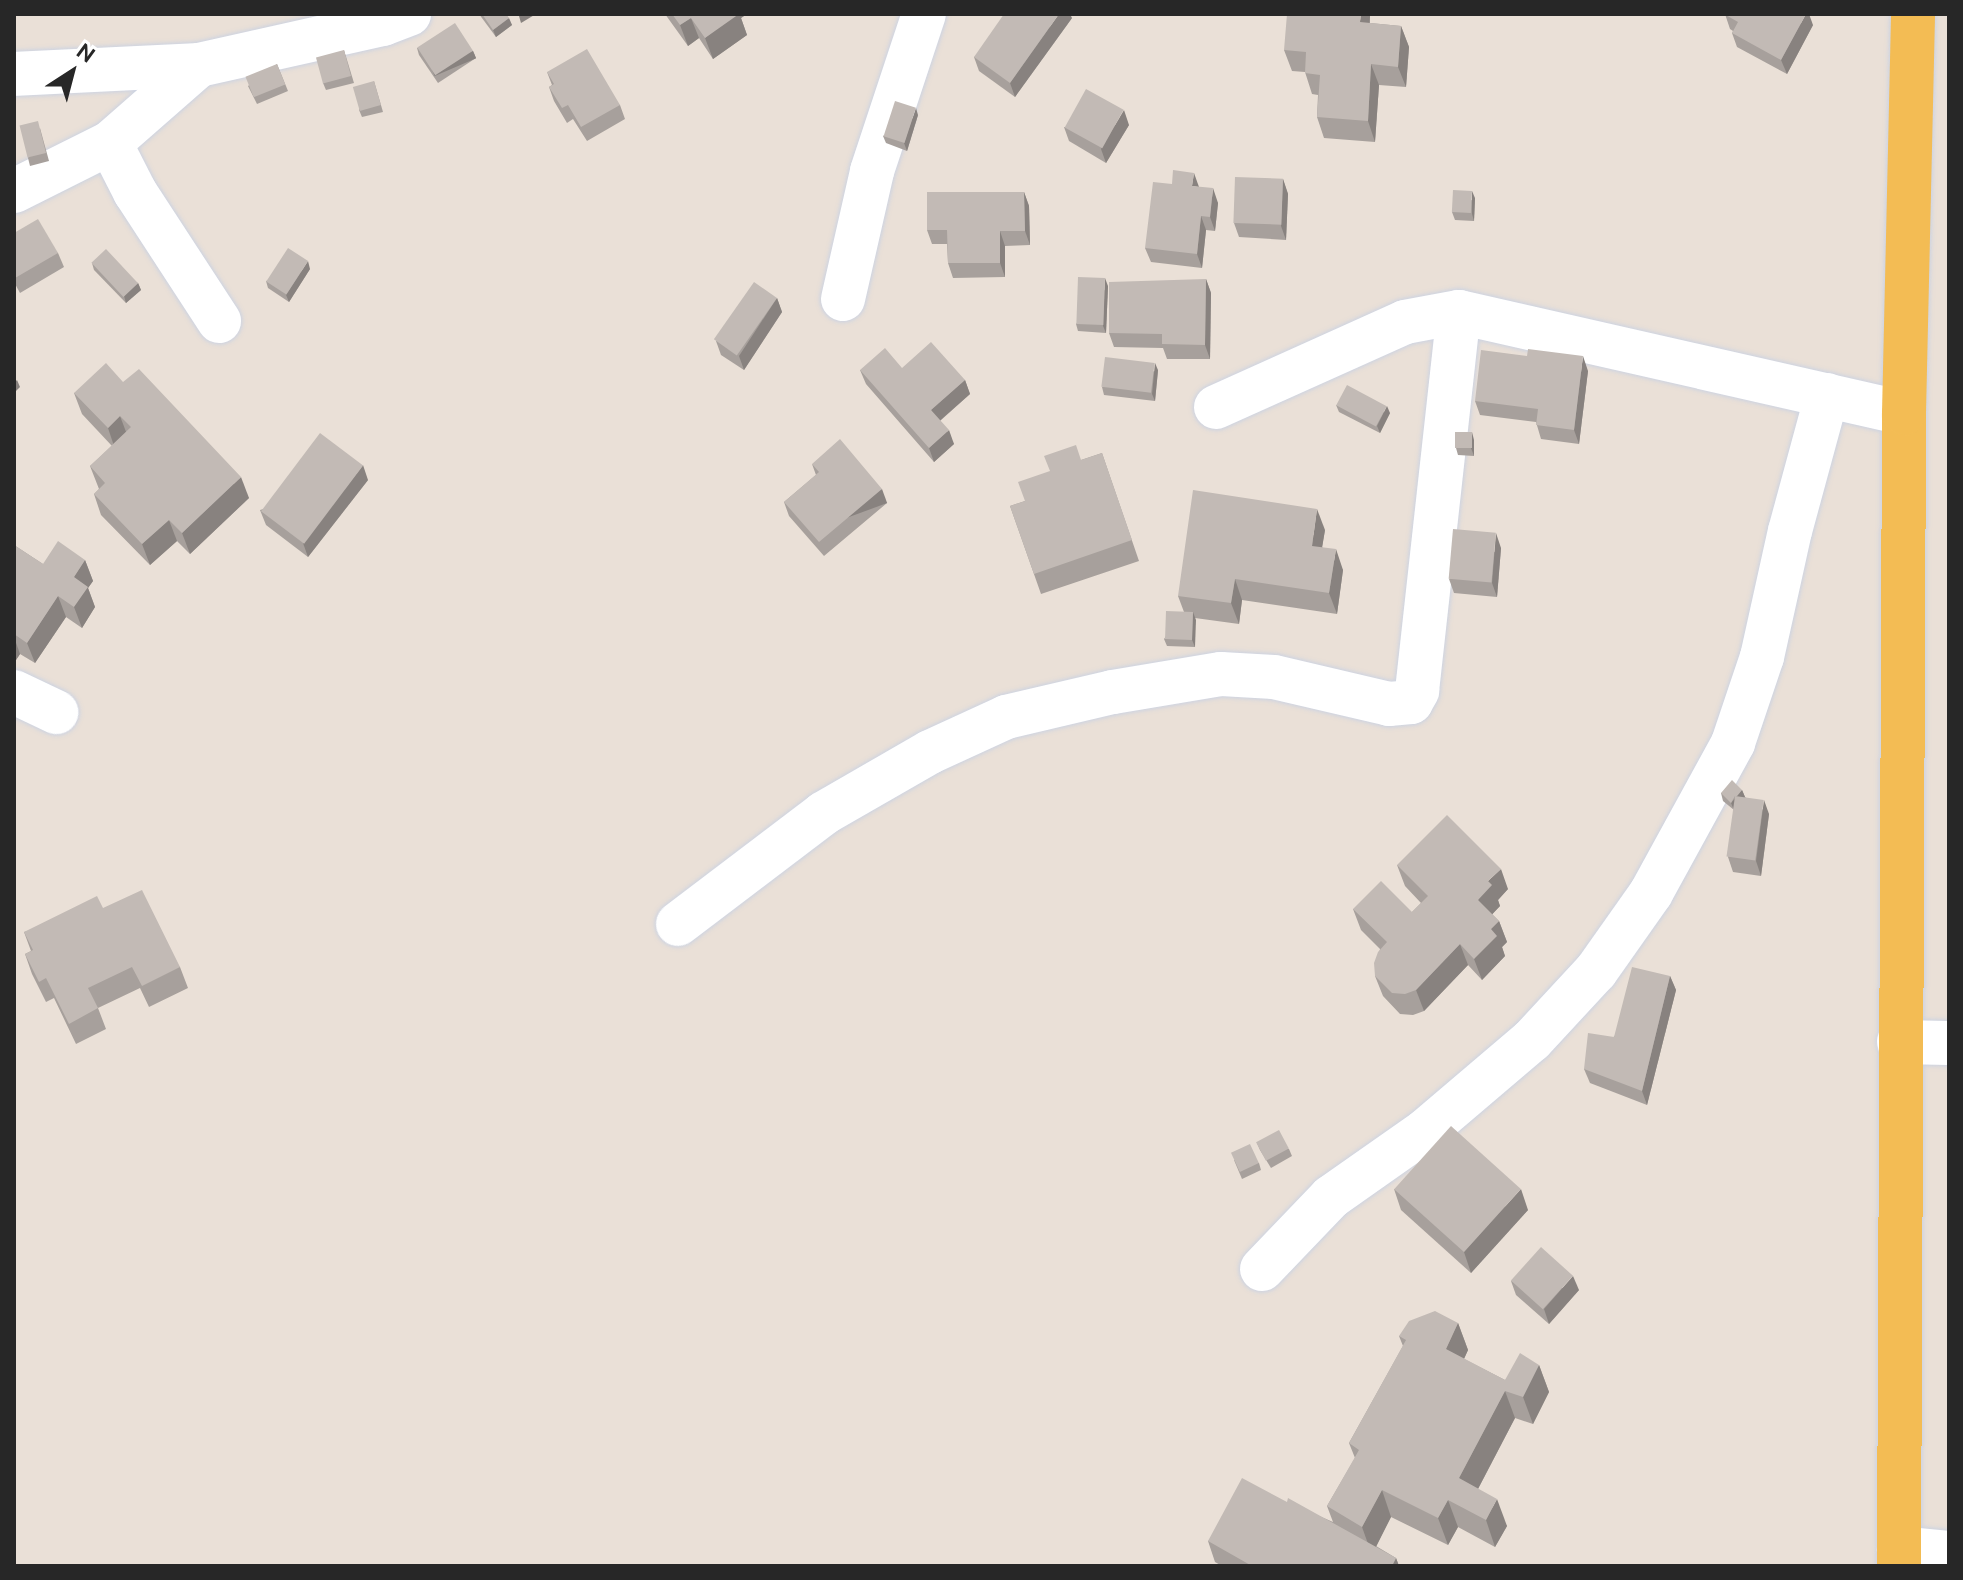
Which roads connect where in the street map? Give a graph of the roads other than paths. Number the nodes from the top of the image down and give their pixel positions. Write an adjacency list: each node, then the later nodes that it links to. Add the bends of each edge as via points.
1 (409, 14): 4 (street)
2 (924, 14): 8 (street, via 872,171)
3 (1913, 14): 13 (main road)
4 (199, 65): 5 (street); 6 (street)
5 (14, 74)
6 (110, 143): 7 (street); 10 (street, via 141,203)
7 (14, 191)
8 (843, 299)
9 (1459, 312): 11 (street); 12 (street, via 1405,322); 16 (street, via 1417,691 1411,702 1389,704 1274,677 1221,674 1006,717 930,752 824,813)
10 (219, 321)
11 (1827, 395): 13 (street); 19 (street, via 1762,657 1733,743 1651,893 1596,971 1532,1040 1425,1131 1331,1197)
12 (1216, 407)
13 (1904, 413): 17 (main road)
14 (14, 692): 15 (street)
15 (56, 712)
16 (678, 924)
17 (1899, 1042): 18 (street); 21 (main road)
18 (1949, 1043)
19 (1262, 1269)
20 (1949, 1553): 21 (street)
21 (1899, 1557)

